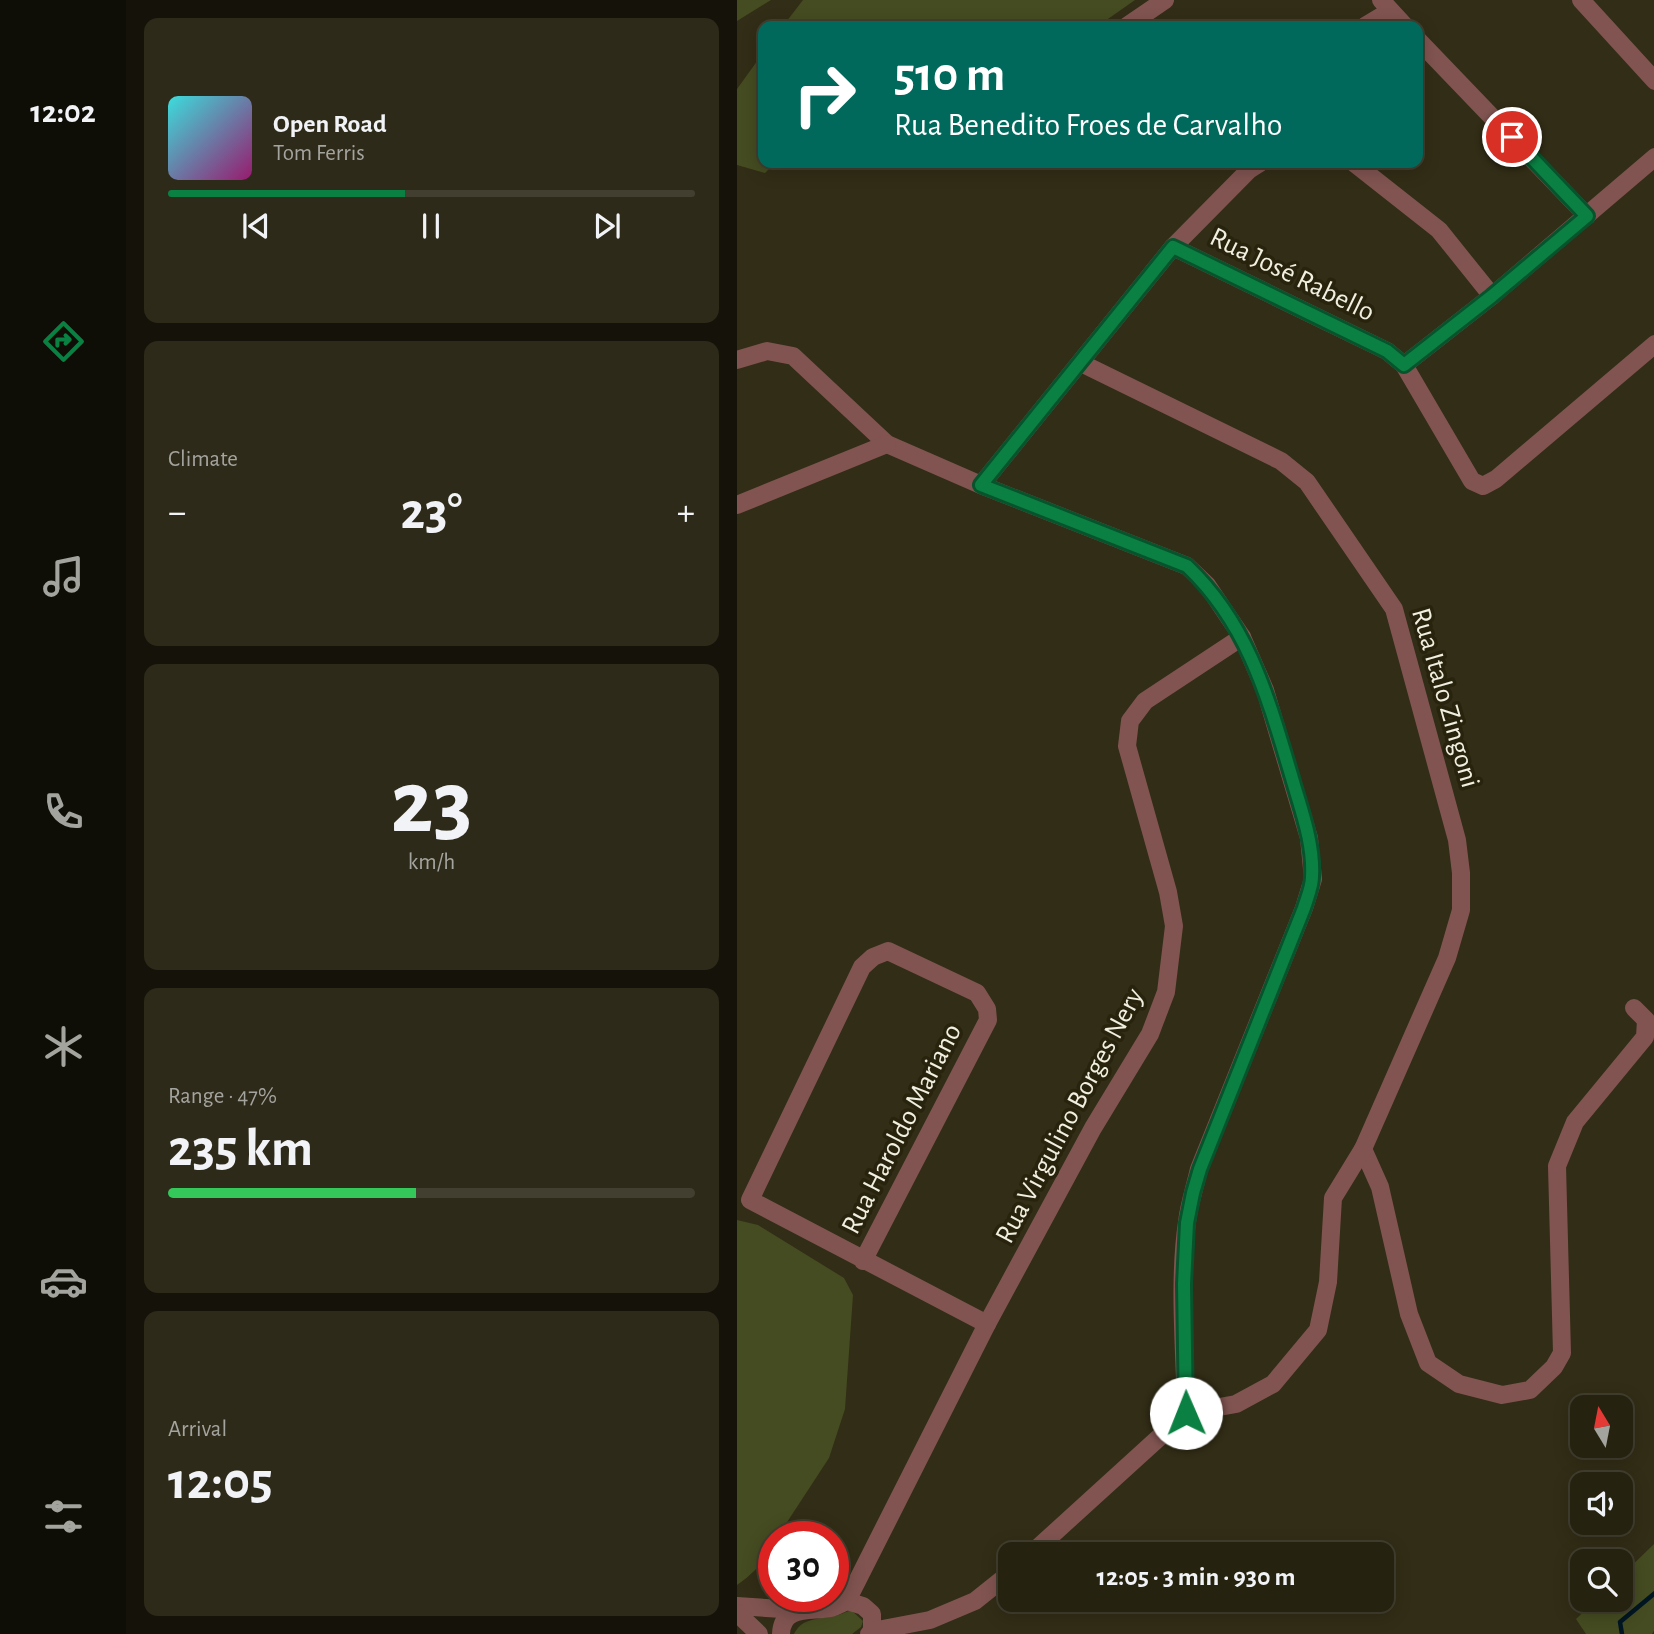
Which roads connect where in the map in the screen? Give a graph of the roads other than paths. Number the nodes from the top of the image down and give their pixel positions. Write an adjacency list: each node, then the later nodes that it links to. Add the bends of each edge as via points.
1 (1165, 0): 4 (street)
2 (1581, 0): 8 (street)
3 (1385, 6): 5 (street); 6 (street)
4 (1134, 21)
5 (1370, 21)
6 (1400, 21)
7 (1423, 45): 12 (street)
8 (1654, 81)
9 (1654, 157): 12 (street)
10 (1252, 168): 13 (street)
11 (1360, 168): 14 (street, via 1439,230)
12 (1587, 216): 14 (street)
13 (1173, 247): 17 (street); 18 (street, Rua José Rabello, via 1387,351)
14 (1492, 296): 18 (street)
15 (1654, 344): 18 (street, Rua José Rabello, via 1483,486 1472,481)
16 (737, 359): 19 (street, via 767,351 793,356)
17 (1081, 363): 20 (street); 24 (street, Rua Italo Zingoni, via 1281,461 1307,482 1394,609 1457,840 1461,910 1447,958)
18 (1404, 365)
19 (887, 444): 20 (street); 21 (street)
20 (981, 485): 22 (street, via 1187,566 1207,585)
21 (737, 505)
22 (1242, 637): 26 (street, Rua Virgulino Borges Nery, via 1145,701 1130,721 1127,746 1174,926 1166,992 1150,1034 1093,1128); 27 (street, via 1265,690 1309,838 1313,878 1193,1193 1184,1284)
23 (1634, 1008): 24 (street, via 1646,1020 1645,1037 1575,1122 1557,1166 1562,1353 1530,1390 1502,1395 1459,1384 1428,1363 1409,1314 1380,1187)
24 (1363, 1149): 27 (street, Rua Italo Zingoni, via 1333,1198 1328,1282 1318,1329 1273,1384 1236,1404)
25 (863, 1261): 25 (street, Rua Haroldo Mariano, via 988,1020 977,993 888,951 862,967 750,1200); 26 (street)
26 (987, 1324): 30 (street, Rua Virgulino Borges Nery)
27 (1186, 1413): 28 (street)
28 (1044, 1542)
29 (998, 1583): 36 (street, via 976,1601 930,1620)
30 (849, 1597)
31 (849, 1602): 36 (street, via 863,1605 872,1614)
32 (737, 1606): 33 (street)
33 (758, 1607)
34 (794, 1612): 38 (street)
35 (737, 1614): 37 (street)
36 (871, 1632)
37 (759, 1634)
38 (781, 1634)

